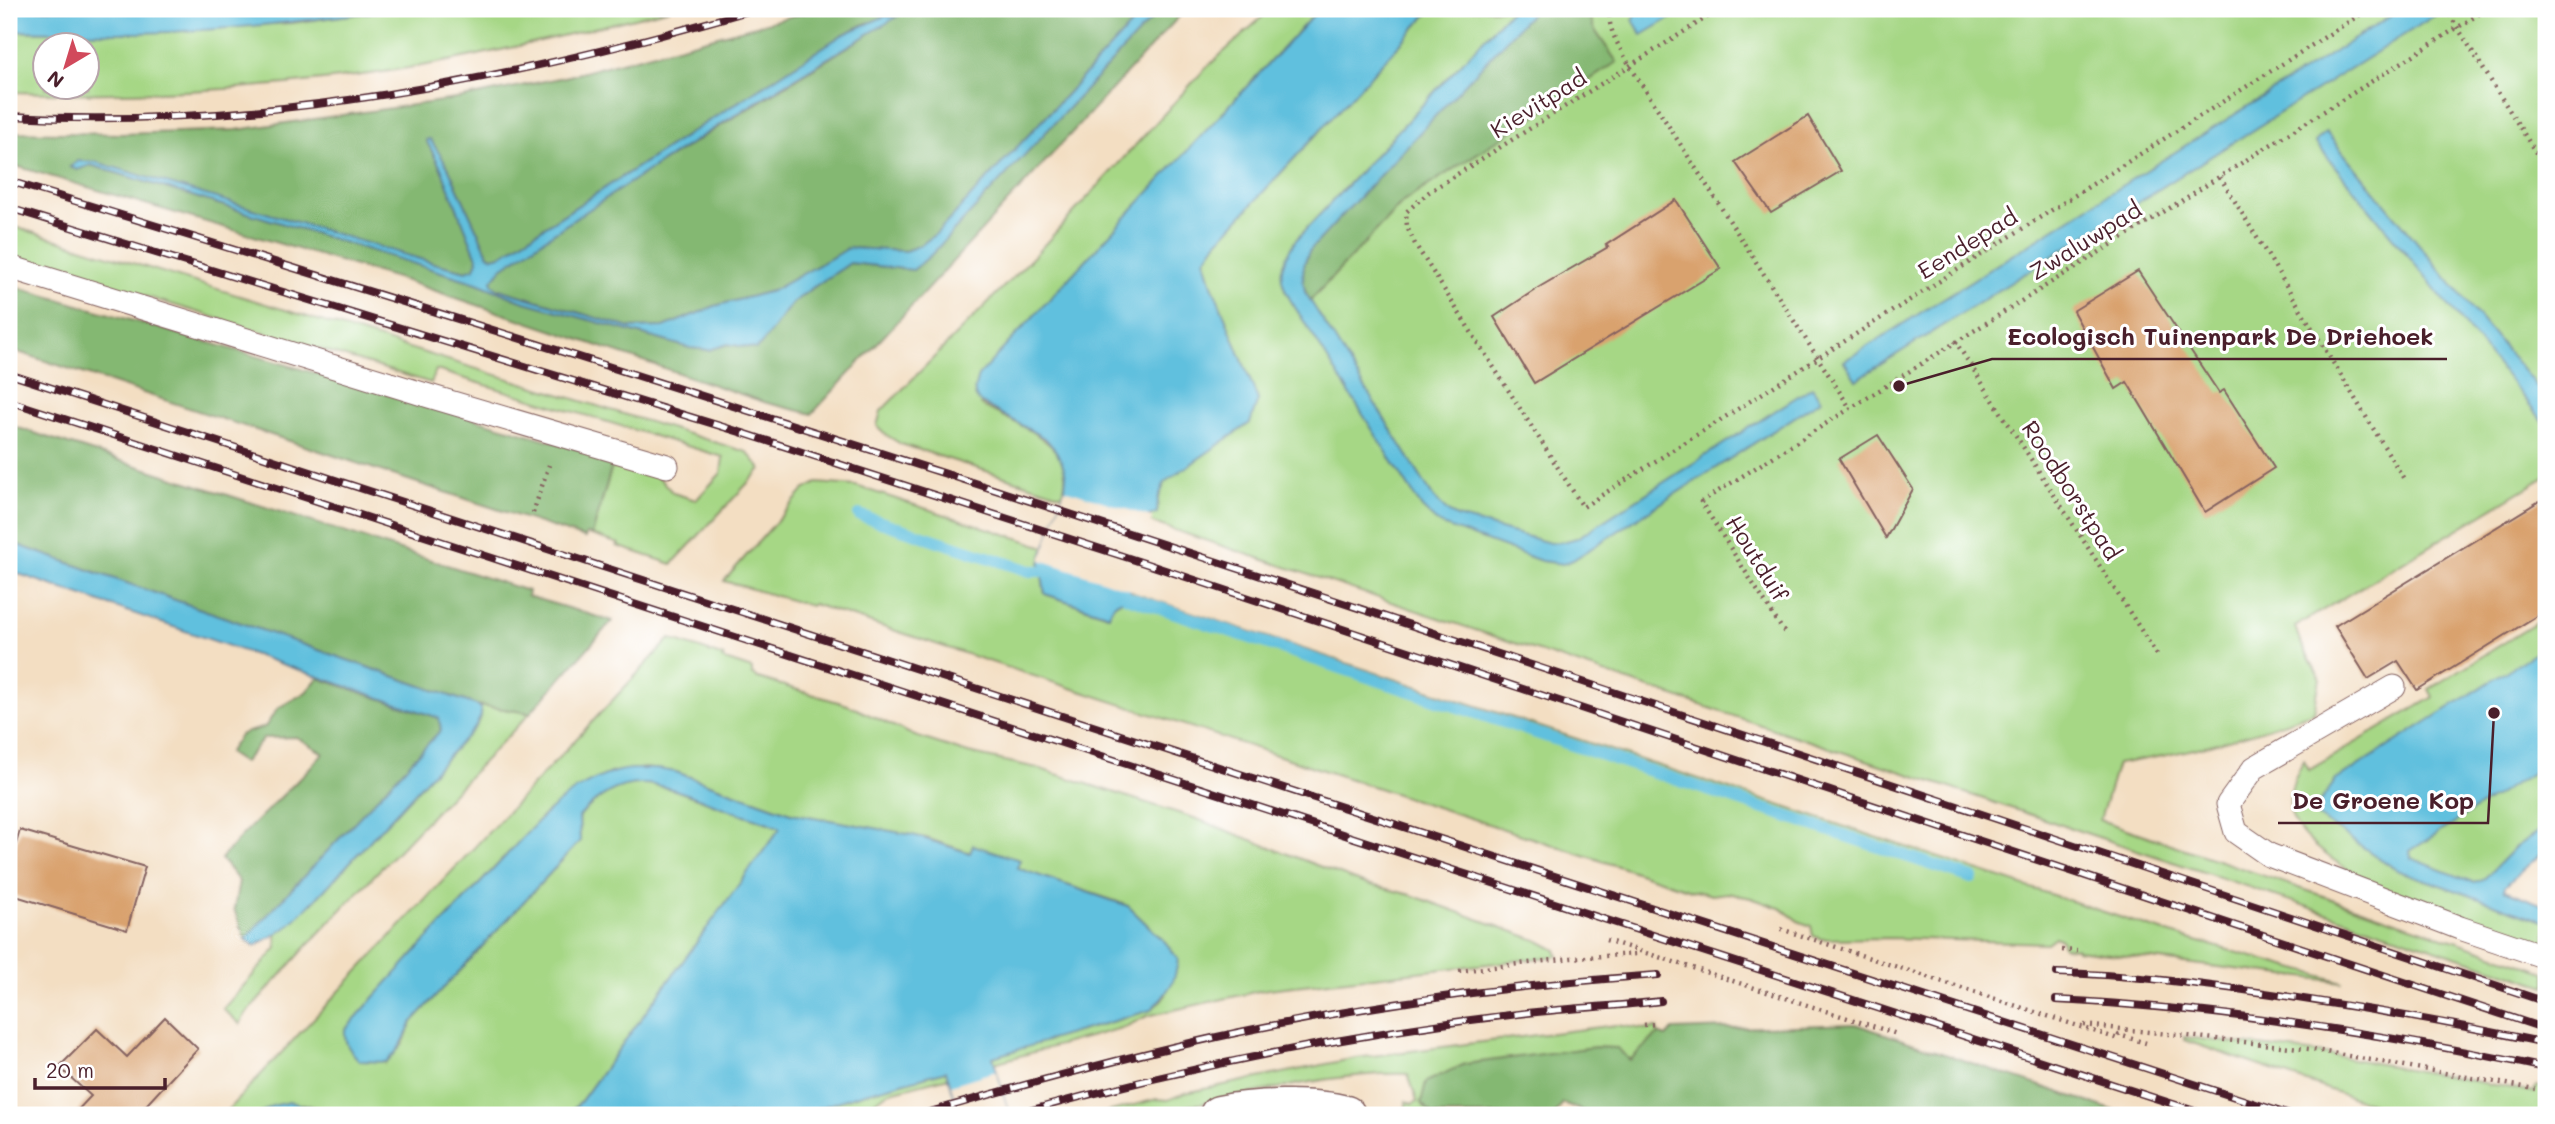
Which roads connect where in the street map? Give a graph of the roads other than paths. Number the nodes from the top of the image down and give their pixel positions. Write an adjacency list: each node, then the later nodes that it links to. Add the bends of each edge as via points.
1 (9, 267): 2 (lane)
2 (667, 466)
3 (2394, 687): 4 (lane, via 2254,768 2228,804 2236,832 2269,855)
4 (2546, 957)
5 (1219, 1115): 6 (street, via 1331,1111)
6 (1346, 1115)

